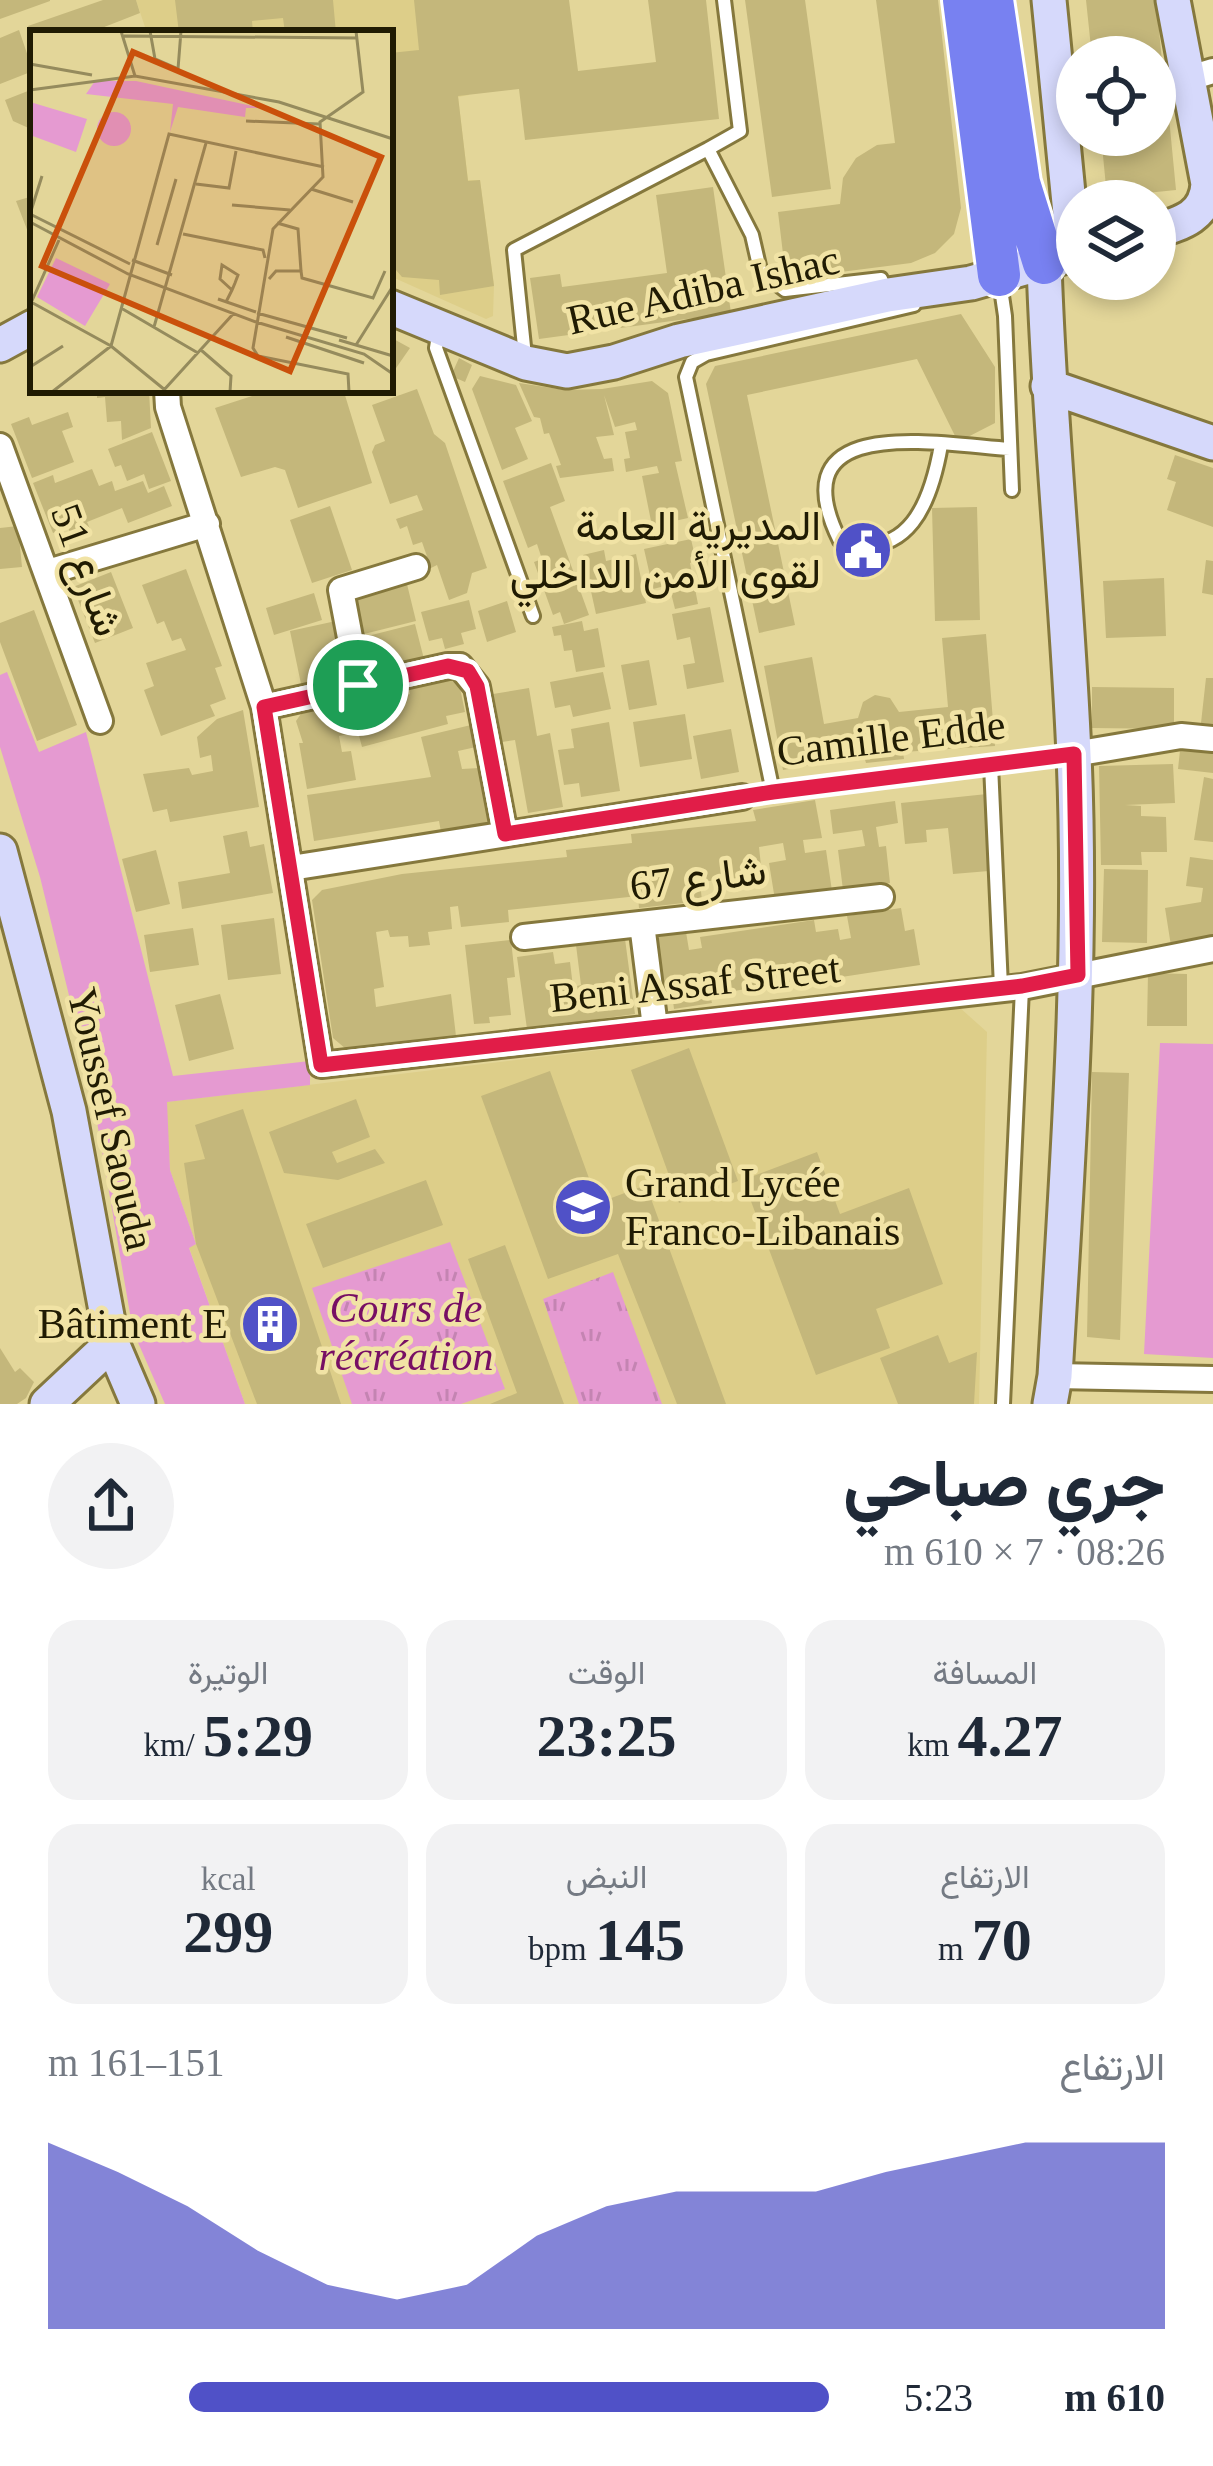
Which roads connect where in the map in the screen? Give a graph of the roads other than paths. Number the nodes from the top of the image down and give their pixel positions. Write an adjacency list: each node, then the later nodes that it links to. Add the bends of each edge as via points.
1 (724, 0): 8 (lane, via 740,130)
2 (964, 0): 14 (highway)
3 (992, 0): 12 (highway, via 1019,183)
4 (1020, 0): 10 (highway, via 1038,148)
5 (1049, 0): 9 (street)
6 (1173, 0): 7 (street)
7 (1201, 75): 11 (street, via 1207,203)
8 (708, 149): 15 (lane, via 752,235 760,270 785,290 881,279); 21 (lane, via 514,250)
9 (1060, 180)
10 (1056, 221)
11 (1176, 223)
12 (1056, 243)
13 (1056, 259): 14 (street, Rue Adiba Ishac)
14 (985, 279): 15 (street, Rue Adiba Ishac); 27 (lane, via 1005,316); 39 (lane, via 894,312 706,354 686,376)
15 (889, 295): 21 (street, Rue Adiba Ishac, via 567,371)
16 (1059, 300): 22 (street)
17 (393, 308): 18 (street, Rue Adiba Ishac)
18 (440, 328): 21 (street, Rue Adiba Ishac); 32 (lane, via 436,348)
19 (30, 329): 20 (street)
20 (0, 345)
21 (526, 363)
22 (1048, 386): 24 (street); 37 (street)
23 (167, 393): 29 (street)
24 (1213, 443)
25 (941, 445): 25 (lane, via 934,487 911,523 887,545 840,541 822,489 834,461 856,448); 27 (lane)
26 (0, 446): 31 (street, شارع 51)
27 (1010, 449): 28 (lane)
28 (1012, 490)
29 (207, 524): 31 (street); 34 (street)
30 (416, 568): 33 (street, via 341,590)
31 (49, 572): 35 (street, شارع 51)
32 (533, 616)
33 (358, 685): 34 (street); 41 (street, via 448,666 468,671)
34 (264, 707): 43 (street)
35 (100, 721)
36 (1213, 739): 37 (street, via 1181,736)
37 (1074, 754): 38 (lane, Camille Edde); 48 (street)
38 (991, 765): 39 (lane, Camille Edde); 49 (lane)
39 (773, 792): 40 (lane, Camille Edde)
40 (742, 797): 41 (street, Camille Edde)
41 (505, 834): 43 (street, Camille Edde)
42 (0, 851): 51 (street, Youssef Saouda, via 69,1111)
43 (291, 868): 50 (street, Beni Assaf Street, via 321,1065)
44 (881, 897): 45 (street, شارع 67)
45 (642, 924): 46 (street, شارع 67); 50 (street)
46 (524, 937)
47 (1213, 949): 48 (street, Beni Assaf Street)
48 (1078, 975): 49 (street, Beni Assaf Street); 53 (street)
49 (1012, 987): 50 (street, Beni Assaf Street); 56 (lane)
50 (655, 1027)
51 (112, 1343): 54 (street); 55 (street, Youssef Saouda)
52 (1213, 1379): 53 (street)
53 (1053, 1390)
54 (47, 1404)
55 (138, 1404)
56 (1003, 1404)

